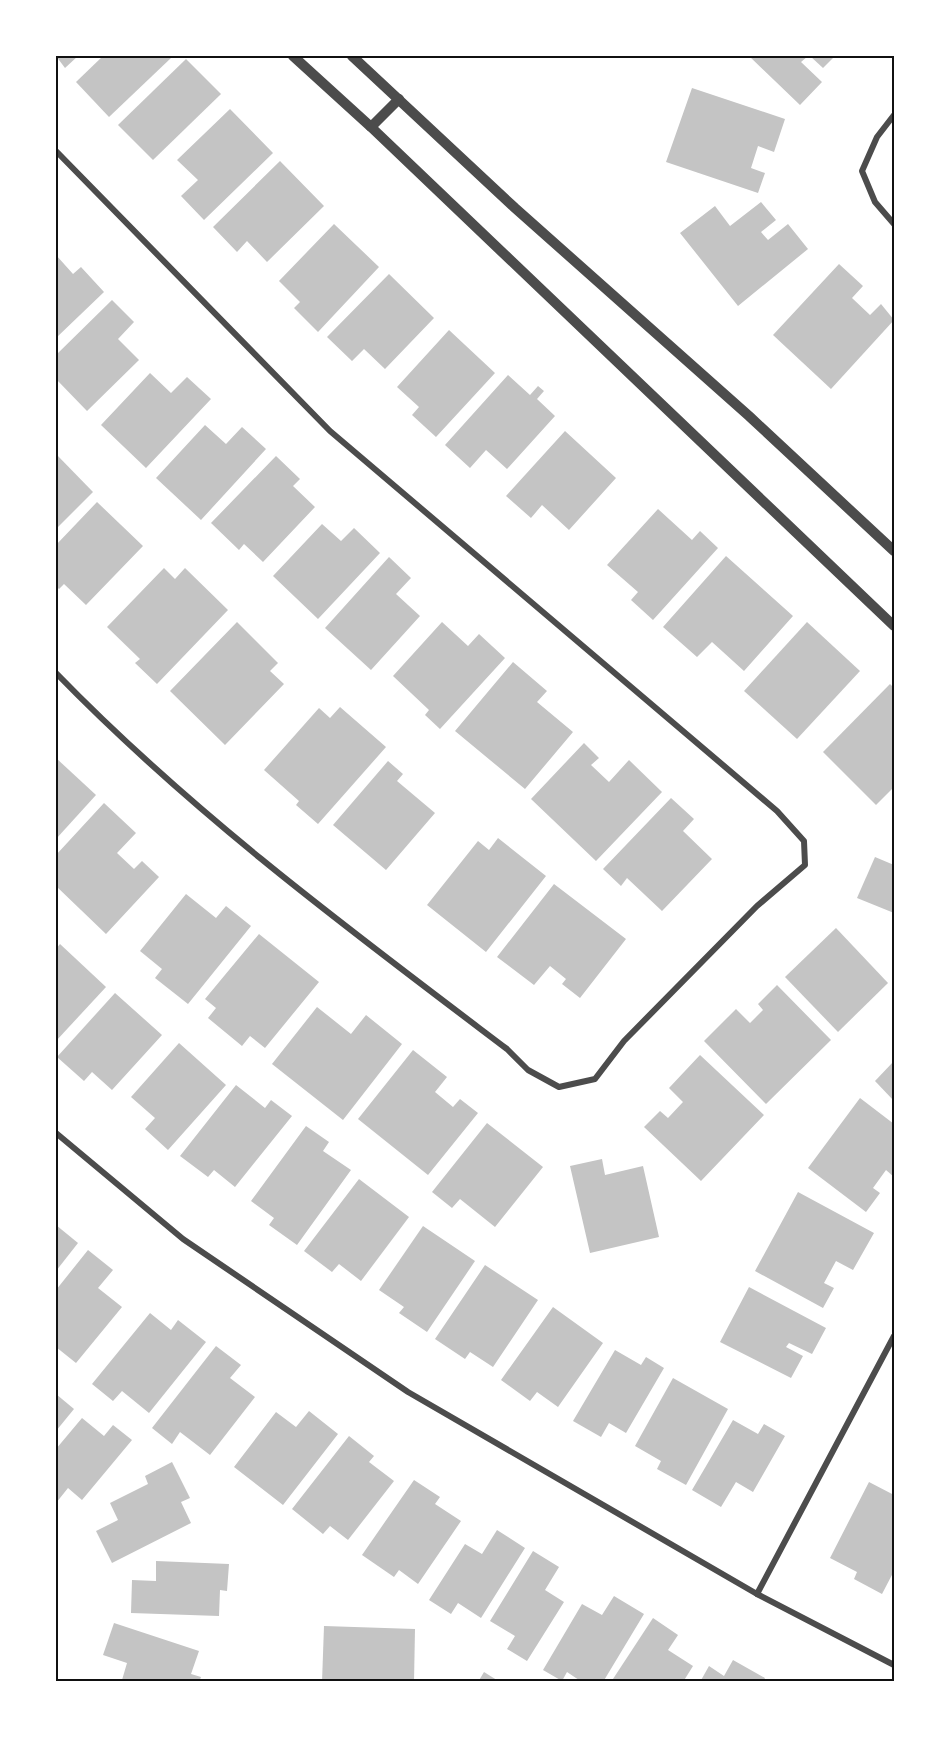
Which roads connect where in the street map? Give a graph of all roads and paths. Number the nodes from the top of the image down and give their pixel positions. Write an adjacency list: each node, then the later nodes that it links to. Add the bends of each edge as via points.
1 (293, 56): 5 (street)
2 (352, 56): 3 (street)
3 (399, 99): 5 (street); 8 (street)
4 (894, 115): 7 (street, via 877,137 862,171 875,202)
5 (371, 127): 9 (street)
6 (56, 151): 10 (street, via 330,430 777,811 804,841 804,865 757,906 624,1041 595,1079 559,1087 528,1070 507,1049 283,880 93,712)
7 (894, 224)
8 (894, 551)
9 (894, 626)
10 (56, 674)
11 (56, 1133): 13 (street, via 183,1239 408,1392)
12 (894, 1336): 13 (street)
13 (757, 1594): 14 (street)
14 (894, 1665)

